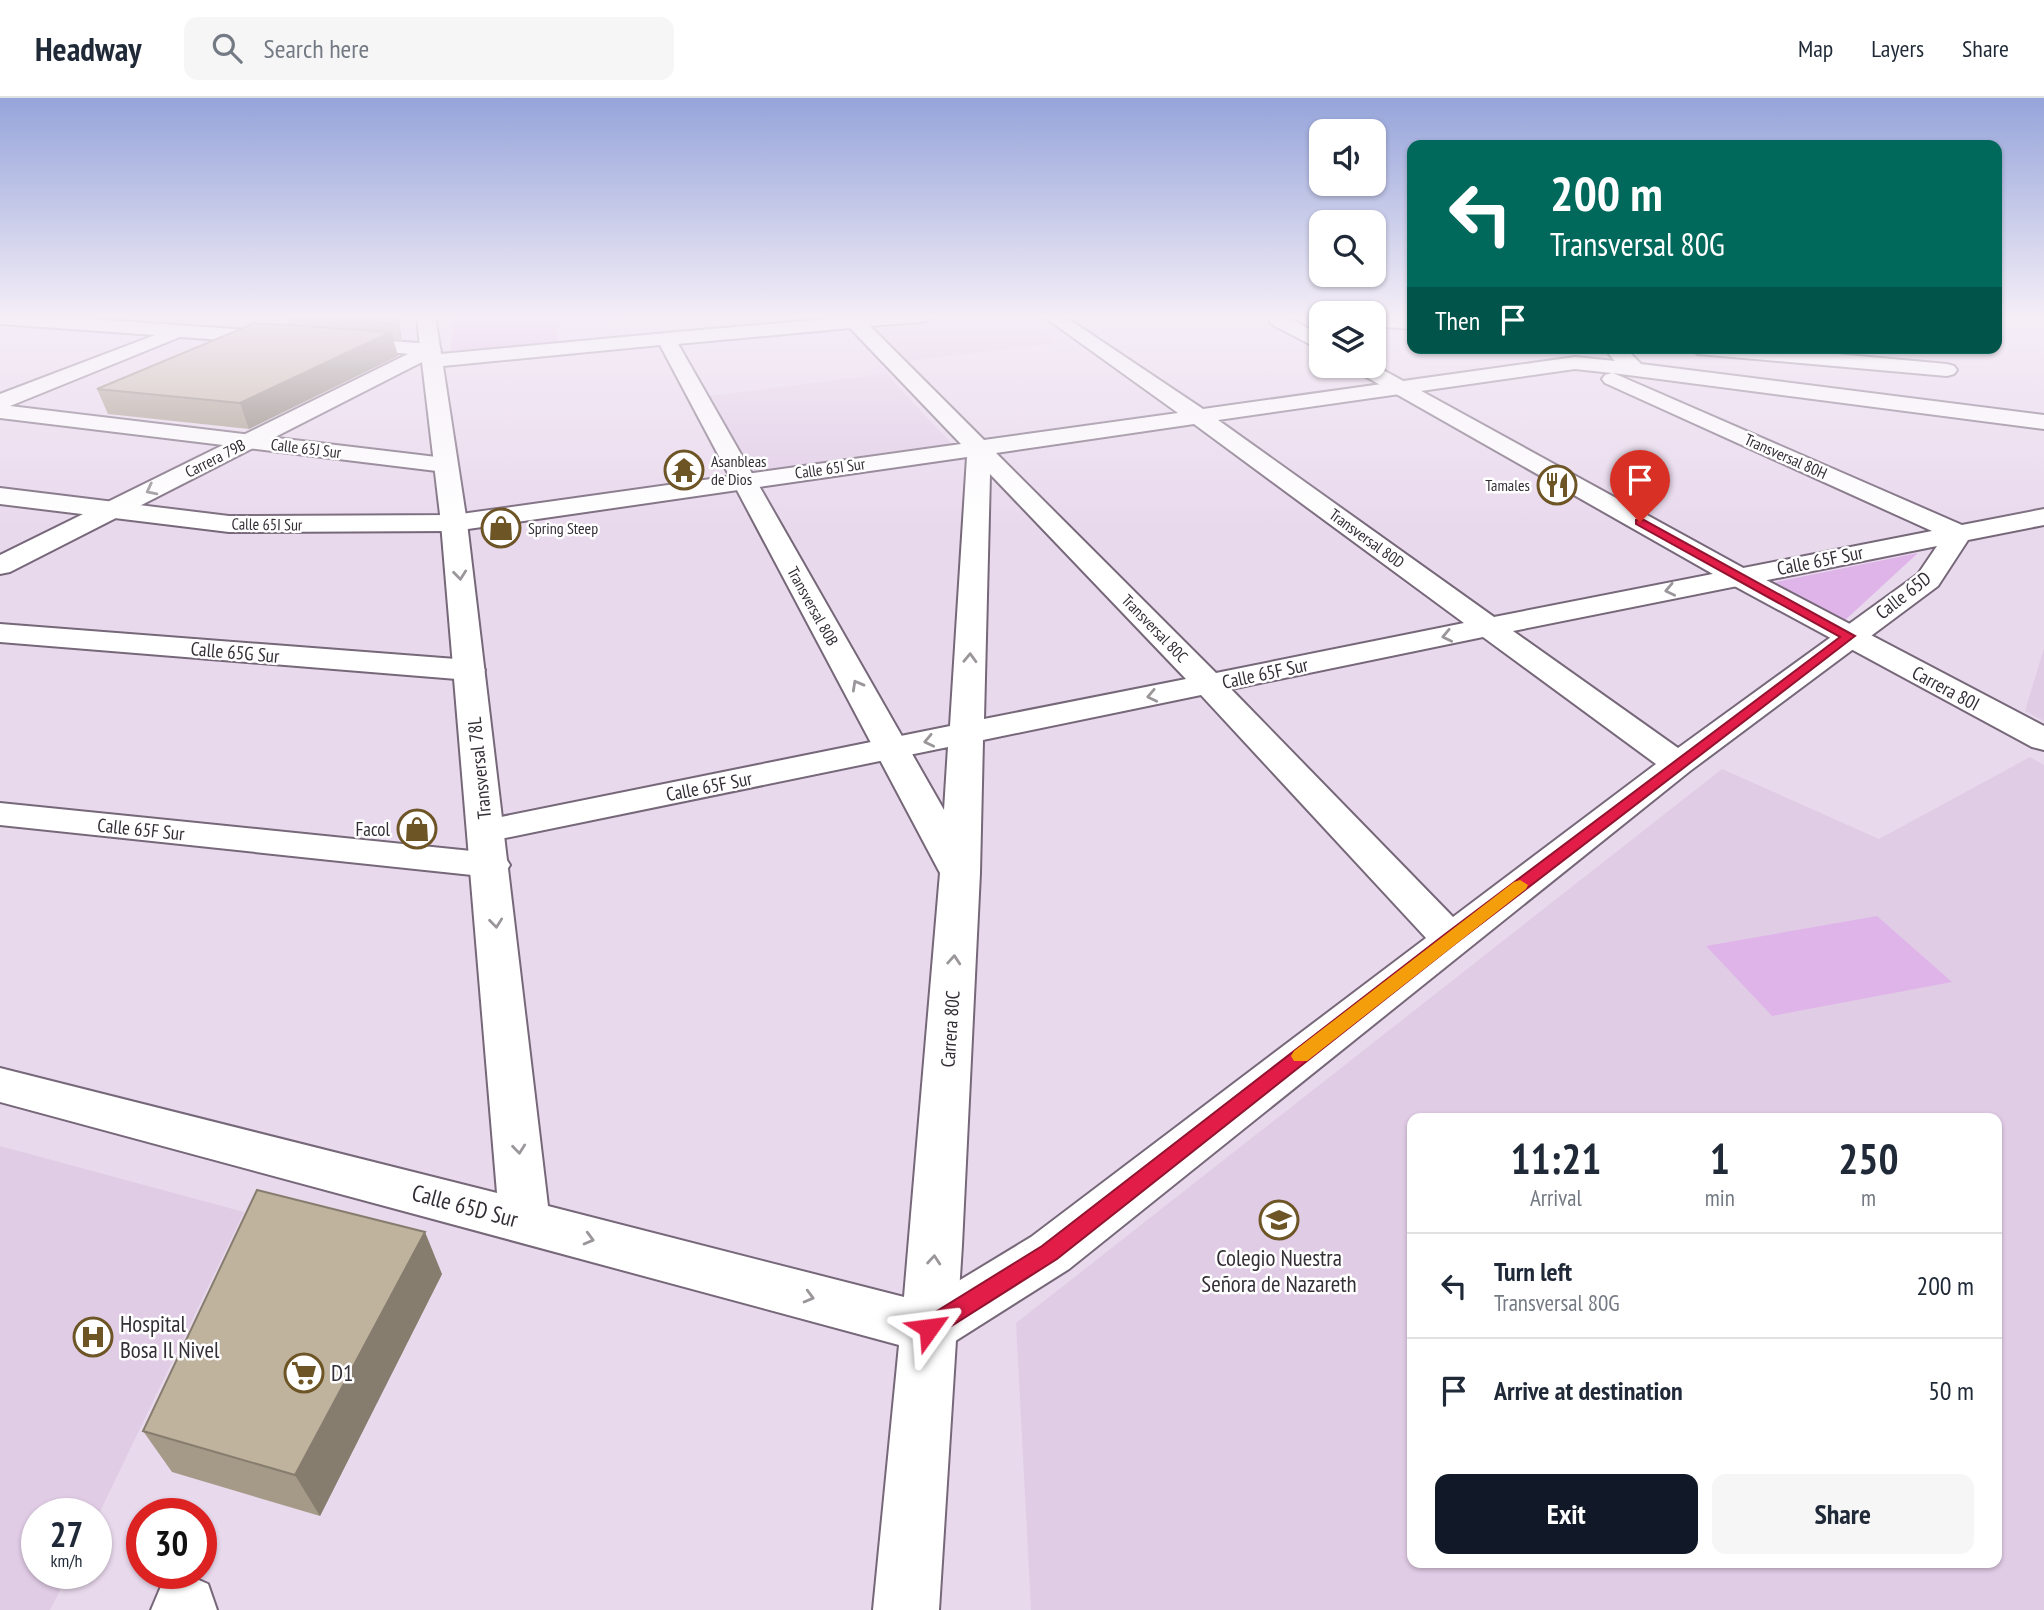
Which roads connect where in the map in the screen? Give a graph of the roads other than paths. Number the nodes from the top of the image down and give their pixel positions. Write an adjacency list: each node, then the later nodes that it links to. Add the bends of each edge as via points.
1 (39, 387): 11 (street)
2 (364, 387): 15 (street, Carrera 79B)
3 (436, 387): 17 (street, Transversal 78L)
4 (693, 387): 18 (street, Transversal 80B)
5 (919, 387): 16 (street, Transversal 80C)
6 (1155, 387): 13 (street, Transversal 80D)
7 (1399, 387): 8 (street, Calle 65I Sur); 13 (street, Calle 65I Sur); 25 (street, Carrera 80I)
8 (1402, 387)
9 (1628, 387): 23 (street, Transversal 80H)
10 (1771, 387): 14 (street, Calle 65I Sur)
11 (0, 402)
12 (0, 411): 15 (street, Calle 65J Sur)
13 (1196, 415): 16 (street, Calle 65I Sur); 26 (street, Transversal 80D)
14 (2044, 422)
15 (248, 441): 17 (street, Calle 65J Sur); 20 (street, Carrera 79B, one-way to 20)
16 (979, 447): 18 (street, Calle 65I Sur); 30 (street, Transversal 80C); 31 (street, Carrera 80C, one-way to 16)
17 (445, 465): 22 (street, Transversal 78L)
18 (745, 481): 22 (street, Calle 65I Sur); 33 (street, Transversal 80B, one-way to 18)
19 (0, 496): 20 (street, Calle 65I Sur)
20 (110, 510): 22 (street, Calle 65I Sur, via 229,524); 24 (street, Carrera 79B)
21 (2044, 517): 23 (street, Calle 65F Sur)
22 (454, 523): 29 (street, Transversal 78L, one-way to 29)
23 (1959, 533): 25 (street, Calle 65F Sur); 28 (street, Calle 65D, via 1928,580)
24 (0, 566)
25 (1737, 576): 26 (street, Calle 65F Sur, one-way to 26); 28 (street, Carrera 80I)
26 (1490, 627): 30 (street, Calle 65F Sur, one-way to 30); 34 (street, Transversal 80D)
27 (0, 633): 29 (street, Calle 65G Sur)
28 (1849, 636): 32 (street, Carrera 80I); 34 (street, Calle 65D)
29 (469, 670): 36 (street, Transversal 78L)
30 (1209, 684): 31 (street, Calle 65F Sur, one-way to 31); 38 (street, Transversal 80C)
31 (967, 733): 33 (street, Calle 65F Sur, one-way to 33); 37 (street, Carrera 80C)
32 (2044, 740)
33 (892, 749): 36 (street, Calle 65F Sur); 37 (street, Transversal 80B)
34 (1678, 764): 38 (street, Calle 65D)
35 (0, 814): 36 (street, Calle 65F Sur)
36 (488, 848): 40 (street, Transversal 78L, one-way to 40)
37 (960, 873): 41 (street, Carrera 80C, one-way to 37)
38 (1450, 939): 41 (street, Calle 65D, via 1049,1253)
39 (0, 1085): 40 (street, Calle 65D Sur, via 282,1155)
40 (523, 1222): 41 (street, Calle 65D Sur, one-way to 41)
41 (929, 1328): 42 (street, Carrera 80C)
42 (906, 1610)

